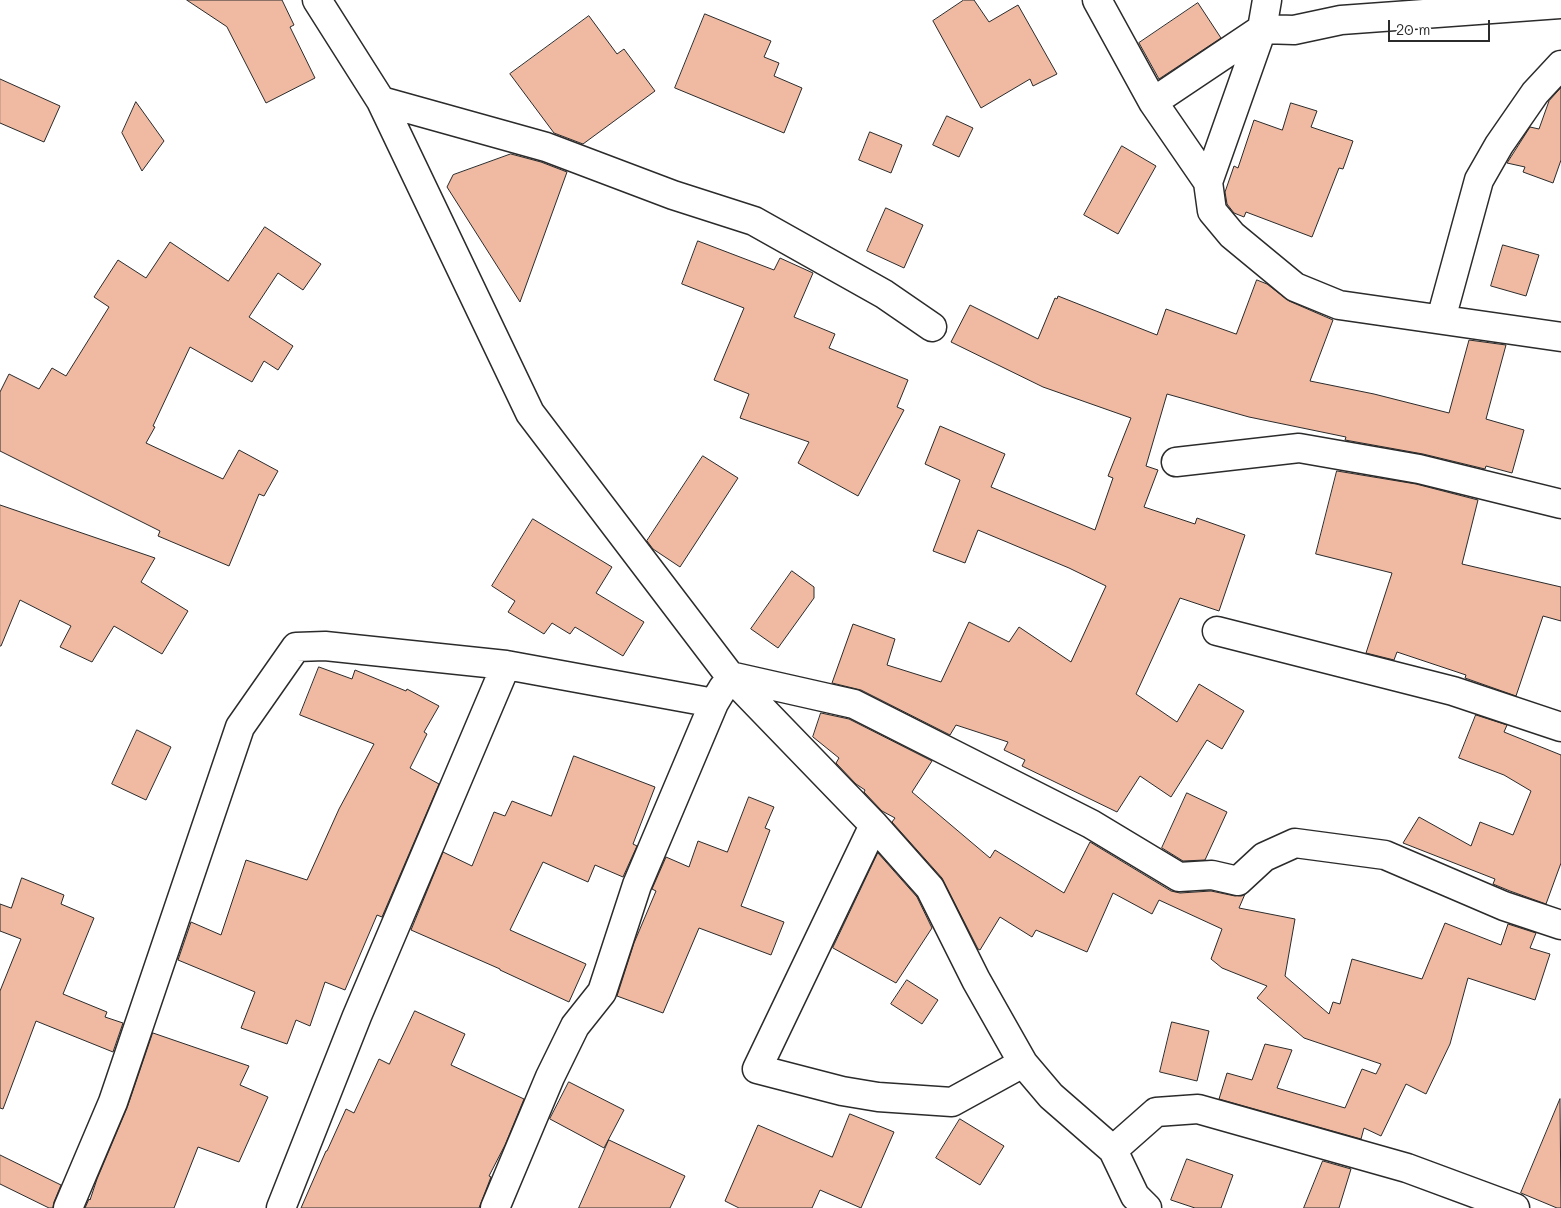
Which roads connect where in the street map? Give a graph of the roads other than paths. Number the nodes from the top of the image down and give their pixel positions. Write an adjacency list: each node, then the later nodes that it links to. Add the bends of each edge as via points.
1 (318, 0): 8 (street)
2 (1097, 0): 9 (street)
3 (1267, 0): 6 (street)
4 (1561, 4): 5 (street)
5 (1440, 7): 6 (street, via 1341,20 1294,30)
6 (1262, 30): 9 (street); 10 (street)
7 (1561, 65): 11 (street, via 1535,93 1498,145 1480,180)
8 (381, 102): 12 (street, via 546,147 673,195 754,221 884,294); 18 (street, via 530,413)
9 (1153, 102): 10 (street)
10 (1208, 182): 11 (street, via 1212,211 1232,235 1294,287 1339,305)
11 (1441, 320): 13 (street)
12 (932, 327)
13 (1561, 337)
14 (1176, 462): 15 (street, via 1299,448 1419,469)
15 (1561, 504)
16 (1217, 632): 20 (street, via 1453,691)
17 (506, 665): 19 (street); 26 (street, via 325,646 296,647 240,727 113,1102); 27 (street, via 357,1016)
18 (730, 676): 19 (street); 21 (street); 22 (street, via 854,704 1091,824 1179,877 1212,875 1238,881 1264,857 1296,843 1385,855 1504,906)
19 (714, 703): 28 (street, via 637,885 602,992 575,1026)
20 (1561, 728)
21 (874, 826): 23 (street, via 930,888 976,980); 23 (street, via 757,1069 842,1091 952,1102)
22 (1561, 926)
23 (1023, 1062): 24 (street, via 1052,1096)
24 (1113, 1150): 25 (street); 29 (street, via 1156,1112 1198,1109 1407,1168)
25 (1137, 1204)
26 (68, 1208)
27 (281, 1208)
28 (495, 1208)
29 (1515, 1208)

